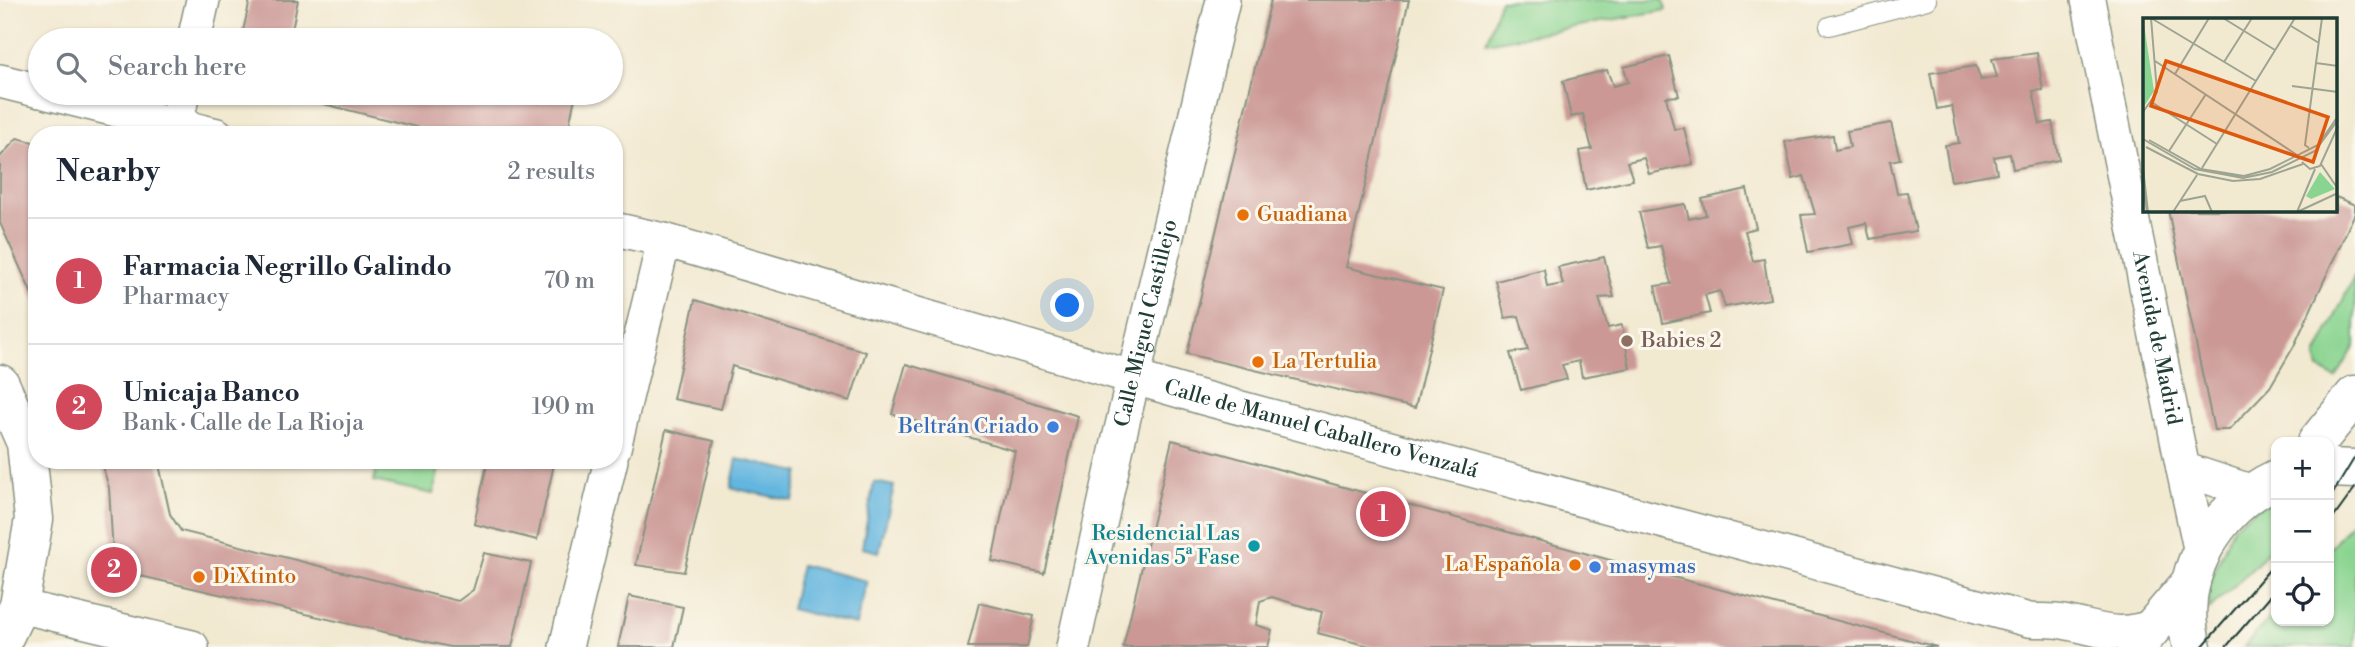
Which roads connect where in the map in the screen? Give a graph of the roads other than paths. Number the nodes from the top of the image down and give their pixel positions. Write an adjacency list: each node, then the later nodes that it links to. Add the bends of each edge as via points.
1 (203, 0): 6 (street)
2 (1223, 0): 15 (street, Calle Miguel Castillejo)
3 (1927, 0): 5 (lane)
4 (2088, 0): 24 (street, Avenida de Madrid)
5 (1829, 26)
6 (197, 28)
7 (0, 81): 8 (street)
8 (28, 88)
9 (96, 105): 11 (street)
10 (180, 105): 11 (street)
11 (176, 125): 12 (street)
12 (180, 126)
13 (623, 231): 14 (street, Calle de Manuel Caballero Venzalá)
14 (664, 240): 15 (street, Calle de Manuel Caballero Venzalá); 18 (street)
15 (1134, 377): 29 (street, Calle de Manuel Caballero Venzalá); 34 (street, Calle Miguel Castillejo)
16 (0, 384): 20 (main road, via 26,443)
17 (2355, 395): 19 (main road)
18 (623, 411)
19 (2321, 437)
20 (28, 462)
21 (2334, 468): 25 (main road)
22 (29, 469): 28 (main road, via 34,519)
23 (609, 469): 33 (street)
24 (2183, 469): 26 (street); 27 (street, Avenida de Madrid)
25 (2355, 469)
26 (2264, 486): 27 (main road, via 2225,517 2211,534)
27 (2196, 567): 30 (main road); 36 (main road, via 2188,611)
28 (19, 606): 31 (main road); 32 (street)
29 (2029, 620): 30 (street, Calle de Manuel Caballero Venzalá); 35 (street, Calle de Manuel Caballero Venzalá)
30 (2146, 636)
31 (0, 645)
32 (192, 647)
33 (566, 647)
34 (1073, 647)
35 (2066, 647)
36 (2192, 647)

